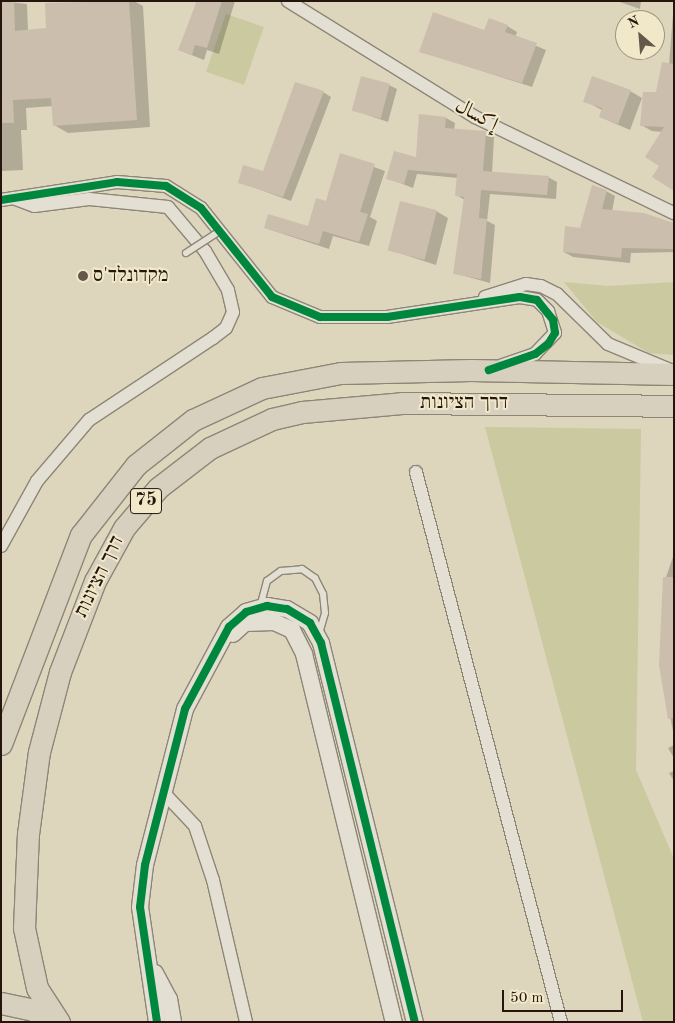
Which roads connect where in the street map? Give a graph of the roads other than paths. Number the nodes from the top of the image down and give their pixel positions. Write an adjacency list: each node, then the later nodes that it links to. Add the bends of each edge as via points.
1 (288, 1): 3 (street, إكسال, via 475,117)
2 (7, 199): 4 (street, via 117,182 157,185 184,196); 11 (street, via 34,206 107,199 168,207 205,251 228,290 233,312 226,328 213,338 89,420 37,481)
3 (674, 213)
4 (218, 232): 5 (lane, bridge); 6 (street, via 272,297 298,311 349,318)
5 (186, 253)
6 (452, 309): 7 (street, via 520,297 537,300 548,310 555,333 548,344 535,354); 8 (street, via 508,288 542,286 557,294 608,344)
7 (489, 370): 8 (highway, דרך הציונות / 75); 15 (highway, דרך הציונות / 75, via 341,373 296,380 228,402 161,443 117,485 81,535)
8 (674, 373)
9 (674, 406): 20 (highway, דרך הציונות / 75, via 402,402 302,412 272,419 210,448 158,488 124,528 95,581 60,672 39,752 28,834 24,928 37,988)
10 (416, 472): 26 (street)
11 (1, 546)
12 (260, 608): 13 (street, via 286,609 310,623); 13 (lane, via 267,581 281,571 302,569 315,578 323,594 324,613); 14 (street, via 246,612 229,627)
13 (318, 638): 25 (street)
14 (219, 648): 16 (street, via 185,709); 24 (street, via 245,623 274,622 292,630 304,654)
15 (1, 744)
16 (163, 792): 17 (street, via 145,865 140,907); 23 (street, via 194,826 213,880)
17 (145, 960): 21 (street); 22 (street, via 169,999)
18 (1, 1003): 19 (highway, via 33,1010)
19 (54, 1022)
20 (59, 1022)
21 (157, 1022)
22 (173, 1022)
23 (246, 1022)
24 (394, 1022)
25 (415, 1022)
26 (561, 1022)

